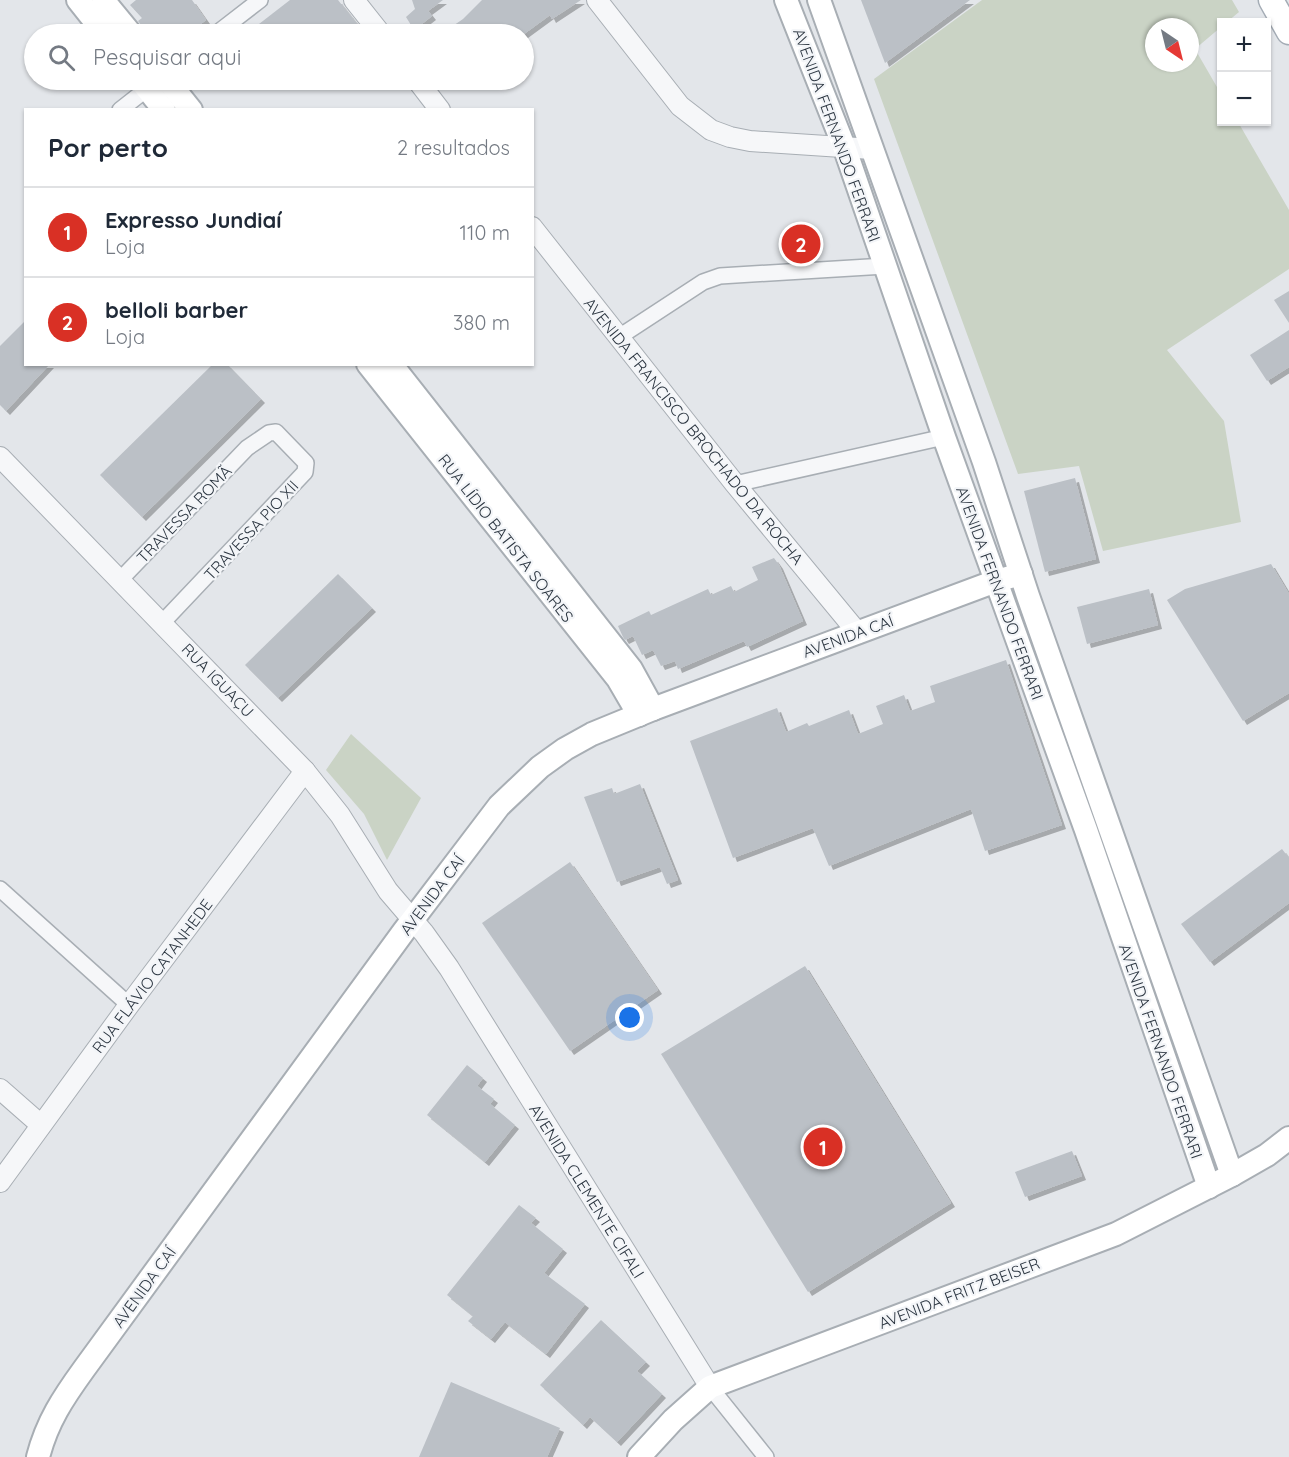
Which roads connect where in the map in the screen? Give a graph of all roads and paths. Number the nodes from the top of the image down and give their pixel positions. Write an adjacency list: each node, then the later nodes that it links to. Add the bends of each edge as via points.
1 (78, 0): 9 (main road)
2 (103, 0): 10 (main road)
3 (260, 0): 11 (street)
4 (354, 0): 12 (street)
5 (597, 0): 22 (street, via 680,106 711,130 750,141)
6 (786, 0): 22 (main road, AVENIDA FERNANDO FERRARI)
7 (819, 0): 23 (main road, AVENIDA FERNANDO FERRARI)
8 (1271, 0): 13 (main road)
9 (97, 24)
10 (123, 24)
11 (229, 24)
12 (373, 24)
13 (1289, 33)
14 (144, 90): 18 (street)
15 (156, 90): 19 (main road)
16 (164, 90): 20 (main road)
17 (425, 90): 21 (street)
18 (122, 108)
19 (163, 108)
20 (188, 108)
21 (438, 108)
22 (845, 149): 23 (street); 25 (main road, AVENIDA FERNANDO FERRARI)
23 (872, 149): 34 (main road, AVENIDA FERNANDO FERRARI)
24 (534, 230): 26 (street, AVENIDA FRANCISCO BROCHADO DA ROCHA)
25 (885, 266): 26 (street, via 720,276 703,282); 29 (main road, AVENIDA FERNANDO FERRARI)
26 (619, 337): 33 (street, AVENIDA FRANCISCO BROCHADO DA ROCHA)
27 (370, 366): 30 (main road, RUA LÍDIO BATISTA SOARES)
28 (392, 366): 30 (main road, RUA LÍDIO BATISTA SOARES)
29 (944, 437): 33 (street); 36 (main road, AVENIDA FERNANDO FERRARI)
30 (439, 439): 39 (main road, RUA LÍDIO BATISTA SOARES, via 583,622 631,669)
31 (248, 448): 35 (street, TRAVESSA ROMÃ); 37 (street, TRAVESSA PIO XII, via 276,432 307,468)
32 (0, 457): 35 (street, RUA IGUAÇU)
33 (735, 484): 38 (street, AVENIDA FRANCISCO BROCHADO DA ROCHA)
34 (1021, 574): 36 (main road, AVENIDA CAÍ); 41 (main road, AVENIDA FERNANDO FERRARI)
35 (120, 580): 37 (street, RUA IGUAÇU)
36 (996, 581): 38 (main road, AVENIDA CAÍ); 42 (main road, AVENIDA FERNANDO FERRARI)
37 (162, 623): 40 (street, RUA IGUAÇU)
38 (858, 633): 39 (main road, AVENIDA CAÍ)
39 (646, 712): 44 (main road, AVENIDA CAÍ, via 565,749 517,787)
40 (305, 771): 44 (street, RUA IGUAÇU); 45 (street, RUA FLÁVIO CATANHEDE)
41 (1108, 820): 42 (main road); 46 (main road, AVENIDA FERNANDO FERRARI)
42 (1086, 830): 47 (main road, AVENIDA FERNANDO FERRARI)
43 (0, 889): 45 (street)
44 (413, 921): 54 (street, AVENIDA CLEMENTE CIFALI, via 449,968); 55 (main road, AVENIDA CAÍ, via 60,1402)
45 (129, 1005): 49 (street, RUA FLÁVIO CATANHEDE)
46 (1179, 1024): 47 (main road); 51 (main road, AVENIDA FERNANDO FERRARI)
47 (1156, 1032): 53 (main road, AVENIDA FERNANDO FERRARI)
48 (0, 1089): 49 (street)
49 (42, 1125): 52 (street, RUA FLÁVIO CATANHEDE)
50 (1289, 1138): 51 (main road, AVENIDA FRITZ BEISER)
51 (1232, 1175): 53 (main road, AVENIDA FRITZ BEISER)
52 (0, 1182)
53 (1209, 1187): 54 (main road, AVENIDA FRITZ BEISER, via 1116,1234)
54 (710, 1387): 56 (main road, AVENIDA FRITZ BEISER); 57 (street, AVENIDA CLEMENTE CIFALI)
55 (38, 1457)
56 (639, 1457)
57 (766, 1457)

